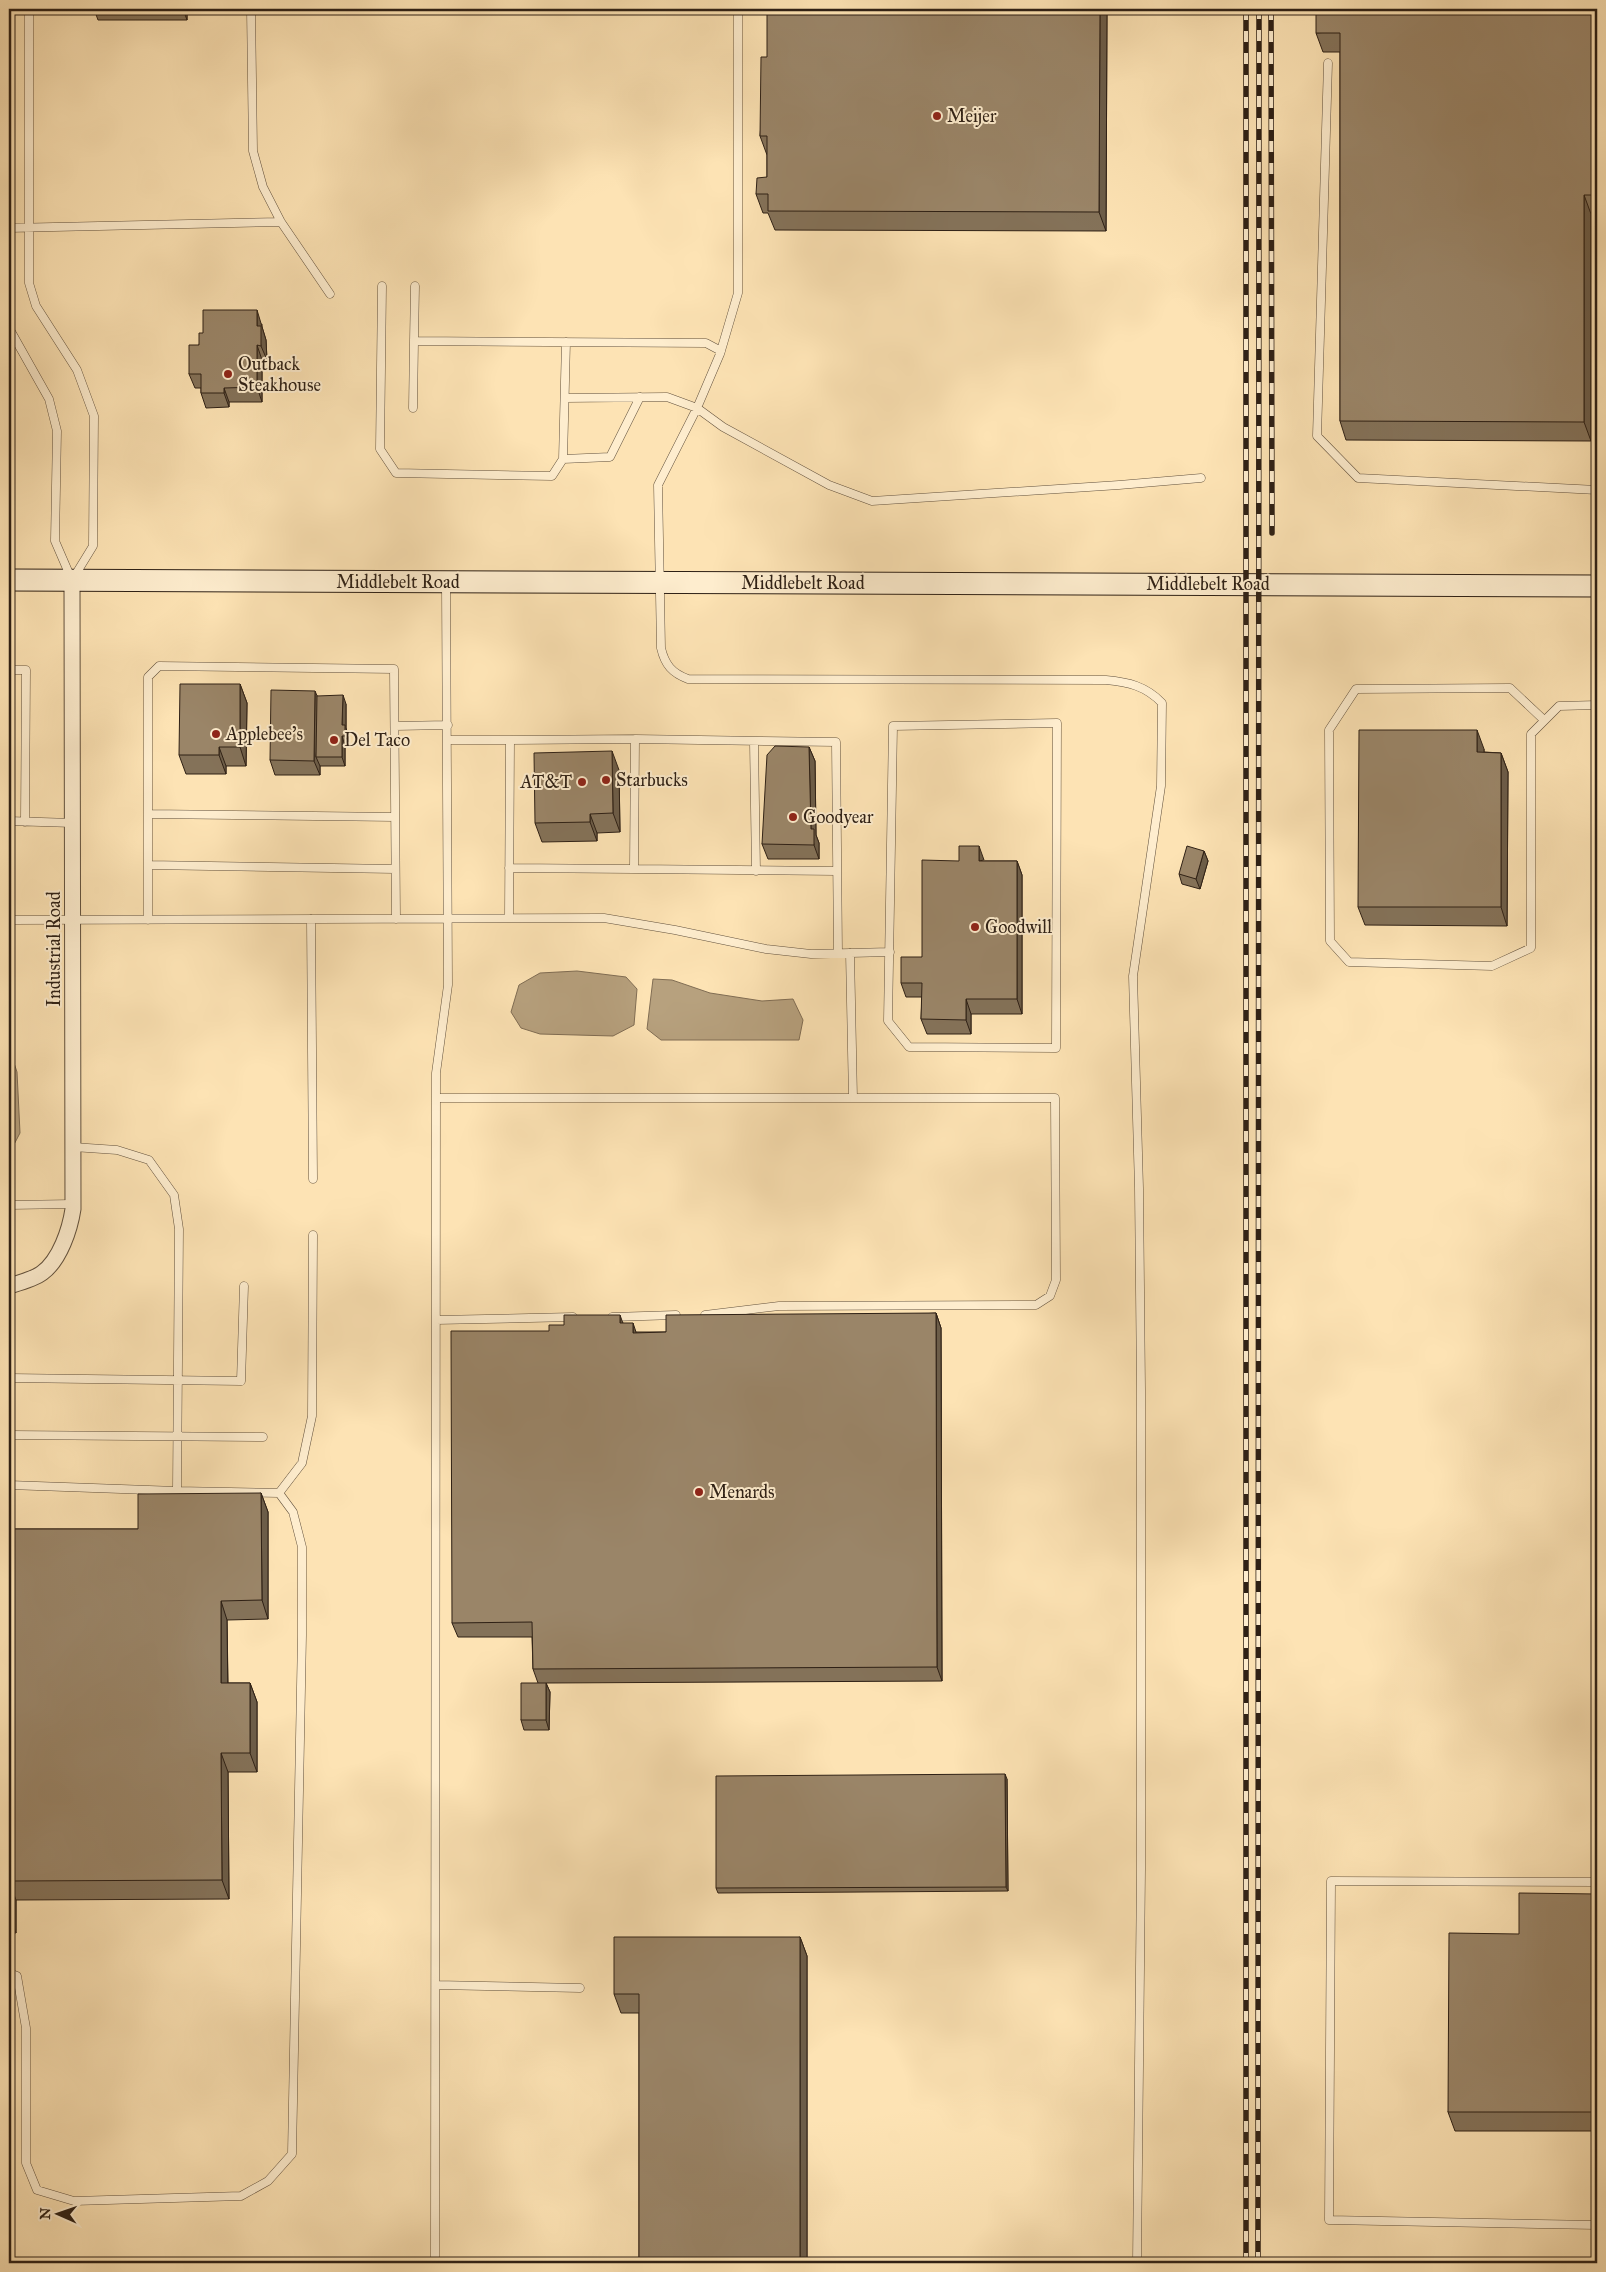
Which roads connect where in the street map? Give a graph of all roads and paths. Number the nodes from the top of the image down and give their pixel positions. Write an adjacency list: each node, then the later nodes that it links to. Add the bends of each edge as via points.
1 (29, 9): 7 (lane)
2 (251, 9): 5 (lane, via 253,151 263,187)
3 (738, 9): 14 (lane, via 738,293)
4 (1328, 63): 21 (lane, via 1317,436 1358,478)
5 (281, 222): 7 (lane); 10 (lane)
6 (9, 228): 7 (lane)
7 (29, 228): 23 (lane, via 29,283 36,306 76,370 94,416 94,546)
8 (382, 286): 19 (lane, via 380,449 396,473 552,476)
9 (416, 286): 12 (lane)
10 (330, 294)
11 (9, 328): 23 (lane, via 49,399 57,431 54,541)
12 (414, 341): 13 (lane); 17 (lane)
13 (566, 342): 14 (lane, via 706,344); 16 (lane)
14 (721, 351): 18 (lane)
15 (640, 397): 16 (lane); 18 (lane, via 667,397); 19 (lane, via 610,457)
16 (565, 398): 19 (lane)
17 (413, 408)
18 (697, 408): 20 (lane, via 723,427 829,485 872,501); 25 (lane, via 658,485)
19 (563, 459)
20 (1202, 478)
21 (1597, 490)
22 (9, 580): 23 (main road, Middlebelt Road)
23 (72, 581): 24 (main road, Middlebelt Road); 40 (street, Industrial Road)
24 (446, 583): 25 (main road, Middlebelt Road); 30 (lane)
25 (660, 583): 26 (main road, Middlebelt Road); 85 (lane, via 663,656 672,670 688,679 1106,680 1123,681 1144,688 1162,703 1161,786 1133,976 1142,1390)
26 (1597, 586)
27 (9, 670): 39 (lane, via 26,670)
28 (1597, 705): 29 (lane, via 1559,706)
29 (1544, 720): 29 (lane, via 1531,734 1531,948 1492,966 1349,962 1330,941 1329,730 1356,689 1510,688)
30 (448, 725): 31 (lane); 33 (lane)
31 (395, 726): 36 (lane, via 394,668 159,666 148,677); 37 (lane)
32 (635, 739): 34 (lane); 35 (lane); 44 (lane)
33 (447, 740): 34 (lane); 50 (lane)
34 (510, 740): 42 (lane)
35 (754, 742): 45 (lane); 46 (lane, via 836,742)
36 (148, 814): 37 (lane); 41 (lane)
37 (395, 817): 43 (lane)
38 (9, 822): 39 (lane)
39 (25, 822): 40 (lane)
40 (73, 823): 52 (street, Industrial Road)
41 (148, 865): 43 (lane); 53 (lane)
42 (509, 868): 44 (lane); 47 (lane)
43 (395, 869): 49 (lane)
44 (634, 869): 45 (lane)
45 (756, 870): 46 (lane)
46 (837, 871): 55 (lane)
47 (509, 918): 50 (lane); 55 (lane, via 604,918 766,949)
48 (311, 919): 49 (lane); 53 (lane); 60 (lane)
49 (396, 919): 50 (lane)
50 (448, 919): 57 (lane, via 448,985 436,1073)
51 (9, 920): 52 (lane)
52 (73, 920): 53 (lane); 59 (street, Industrial Road)
53 (148, 920)
54 (890, 952): 54 (lane, via 893,726 1057,724 1056,1048 909,1047 888,1021); 56 (lane)
55 (838, 953): 56 (lane)
56 (850, 953): 58 (lane)
57 (436, 1098): 58 (lane); 70 (lane)
58 (853, 1098): 67 (lane, via 1055,1098 1056,1280 1050,1296 1036,1305 779,1306)
59 (73, 1147): 61 (street, Industrial Road); 72 (lane, via 117,1150 149,1160 174,1195 179,1228)
60 (313, 1179)
61 (73, 1204): 62 (lane); 64 (street, Industrial Road, via 71,1226 65,1241 43,1273)
62 (9, 1205)
63 (313, 1235): 78 (lane, via 312,1416 302,1464)
64 (9, 1286)
65 (244, 1286): 72 (lane, via 241,1381)
66 (689, 1315): 69 (lane)
67 (699, 1315)
68 (584, 1317): 70 (lane)
69 (603, 1317)
70 (436, 1320): 81 (lane)
71 (10, 1378): 72 (lane)
72 (177, 1381): 74 (lane)
73 (11, 1435): 74 (lane)
74 (176, 1435): 75 (lane); 77 (lane)
75 (263, 1436)
76 (9, 1485): 77 (lane)
77 (177, 1491): 78 (lane)
78 (279, 1493): 80 (lane, via 293,1512 302,1547 292,2154 268,2180 241,2196 74,2200 37,2190 26,2163 26,2028 17,1976)
79 (1597, 1882): 83 (lane, via 1331,1881 1329,2220)
80 (9, 1973)
81 (436, 1985): 82 (lane); 84 (lane)
82 (580, 1988)
83 (1597, 2225)
84 (434, 2263)
85 (1137, 2263)

